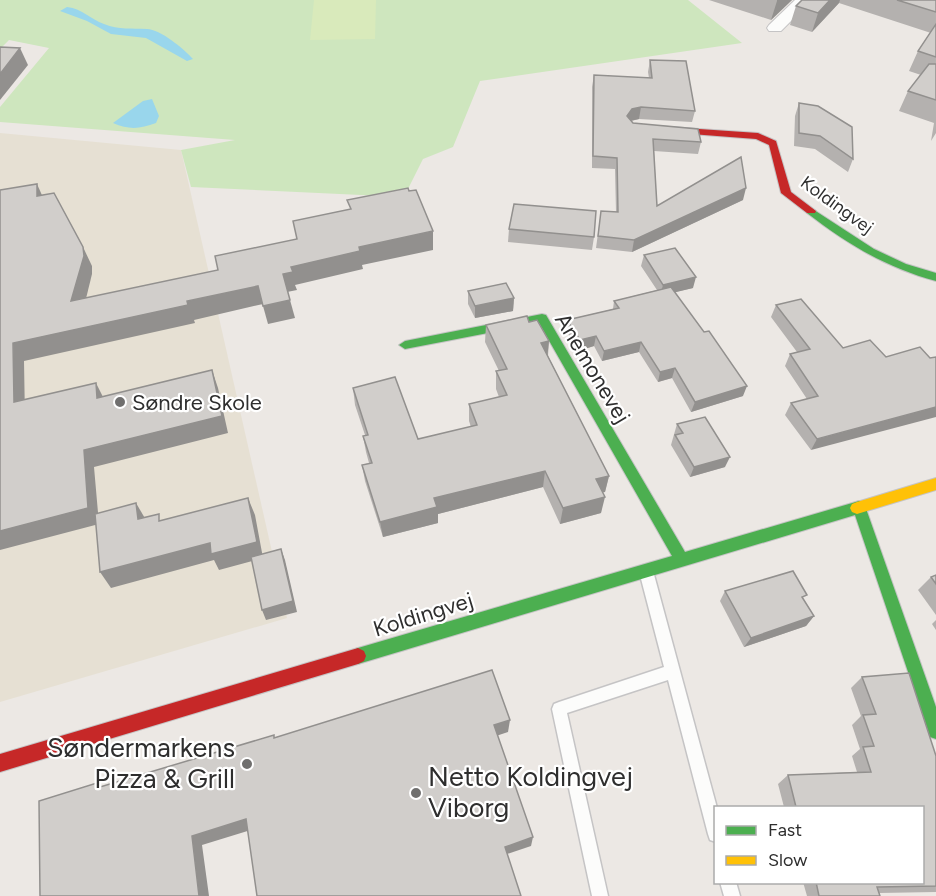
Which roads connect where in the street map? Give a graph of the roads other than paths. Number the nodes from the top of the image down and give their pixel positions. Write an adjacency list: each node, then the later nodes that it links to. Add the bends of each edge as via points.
1 (797, 1): 2 (street)
2 (775, 28)
3 (639, 129): 4 (street, Koldingvej, via 758,136 773,143 786,193 893,267)
4 (936, 277)
5 (405, 345): 8 (street, Anemonevej, via 542,318)
6 (936, 484): 7 (street, Koldingvej)
7 (859, 507): 8 (street, Koldingvej); 11 (street)
8 (681, 558): 9 (street, Koldingvej)
9 (645, 570): 10 (lane); 12 (street, Koldingvej)
10 (673, 671): 13 (lane); 14 (lane, via 559,709)
11 (936, 731)
12 (0, 763)
13 (714, 826)
14 (600, 896)

